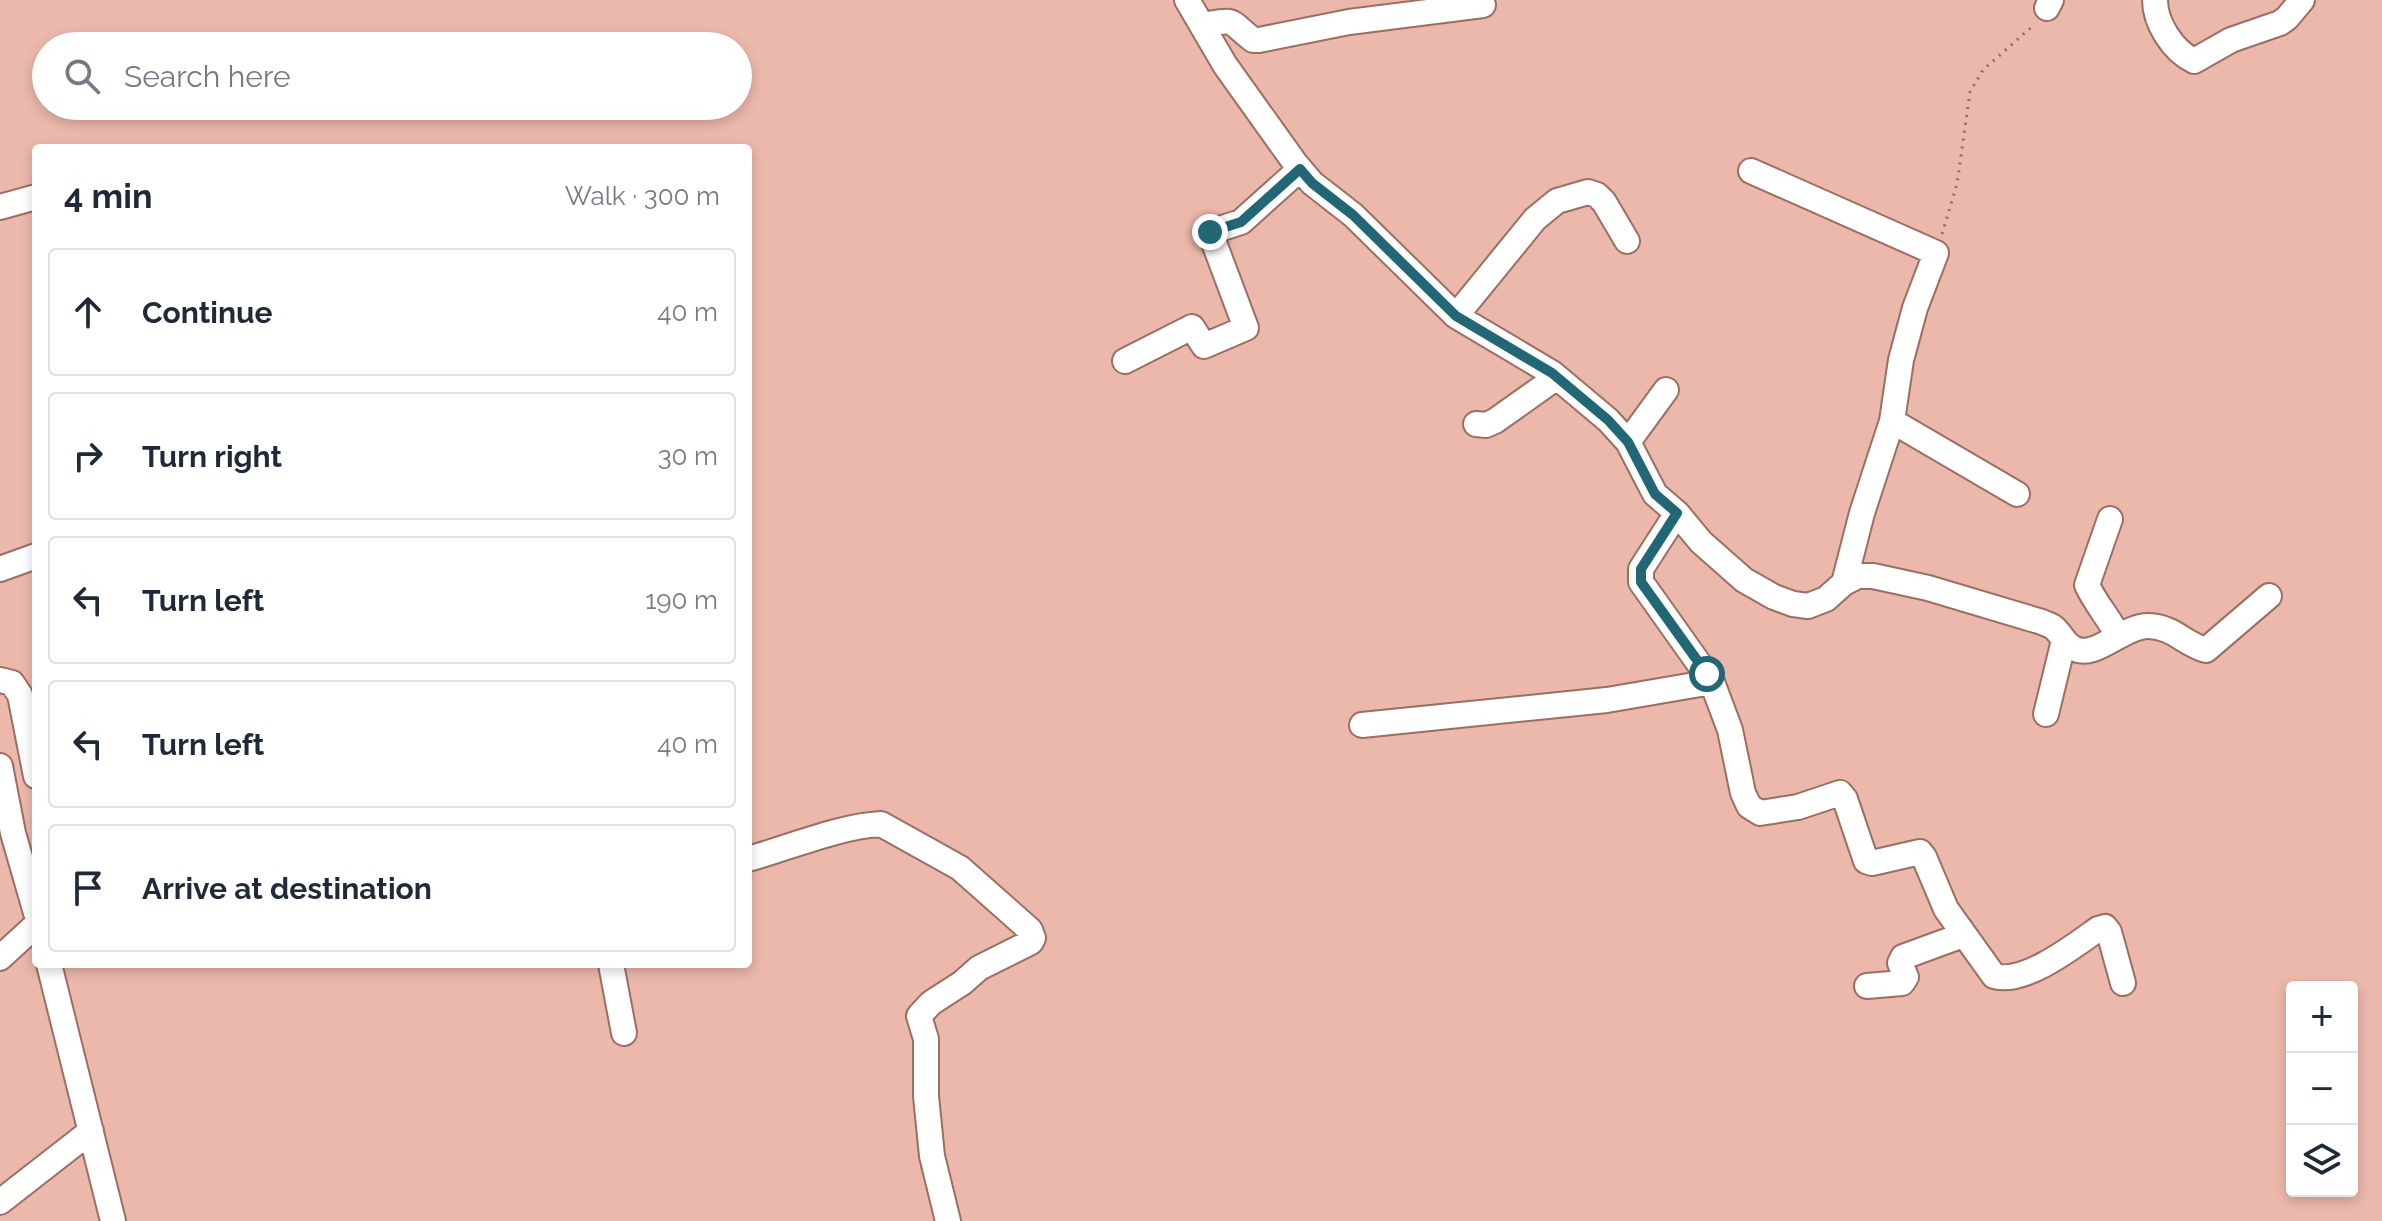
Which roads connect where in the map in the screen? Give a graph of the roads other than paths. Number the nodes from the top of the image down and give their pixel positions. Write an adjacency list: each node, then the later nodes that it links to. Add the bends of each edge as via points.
1 (1187, 0): 5 (street)
2 (2155, 0): 3 (street, via 2159,24 2177,49 2194,61 2231,40 2280,23)
3 (2302, 0)
4 (1483, 5): 5 (street, via 1259,40 1232,21)
5 (1202, 25): 6 (street)
6 (1300, 169): 11 (street); 12 (street, via 1241,222 1210,232 1246,328 1204,346 1192,327)
7 (1751, 171): 15 (street, via 1936,253 1911,321)
8 (32, 198): 9 (street)
9 (0, 207)
10 (1627, 241): 11 (street, via 1597,195 1588,192 1557,201 1535,219)
11 (1456, 316): 13 (street)
12 (1125, 361)
13 (1557, 377): 16 (street, via 1495,421); 17 (street)
14 (1666, 390): 17 (street)
15 (1892, 421): 18 (street); 23 (street)
16 (1476, 424)
17 (1628, 442): 19 (street, via 1655,494)
18 (2017, 494)
19 (1677, 513): 23 (street, via 1744,580 1774,597 1808,606); 28 (street, via 1641,569 1641,582)
20 (2110, 519): 25 (street, via 2087,585)
21 (32, 557): 22 (street)
22 (0, 569)
23 (1844, 583): 26 (street, via 1873,576 1928,588 2042,622)
24 (2269, 596): 25 (street, via 2206,650 2169,629 2138,626)
25 (2118, 636): 26 (street, via 2087,651)
26 (2064, 640): 29 (street)
27 (0, 680): 31 (street, via 12,683 20,695)
28 (1712, 682): 30 (street, via 1607,700); 37 (street, via 1749,806 1769,812 1840,793 1866,861 1920,852)
29 (2046, 714)
30 (1362, 725)
31 (32, 756)
32 (0, 766): 33 (street)
33 (16, 835): 35 (street)
34 (752, 858): 47 (street, via 881,824 960,868 1030,930 1031,942 979,968 919,1016 926,1039 932,1156)
35 (32, 897)
36 (32, 929): 38 (street)
37 (1963, 935): 41 (street, via 2002,979 2017,977 2105,927); 42 (street, via 1903,957 1902,983)
38 (0, 958)
39 (50, 968): 44 (street)
40 (612, 968): 43 (street)
41 (2123, 983)
42 (1867, 986)
43 (624, 1033)
44 (91, 1131): 45 (street); 46 (street)
45 (0, 1202)
46 (113, 1221)
47 (948, 1221)

